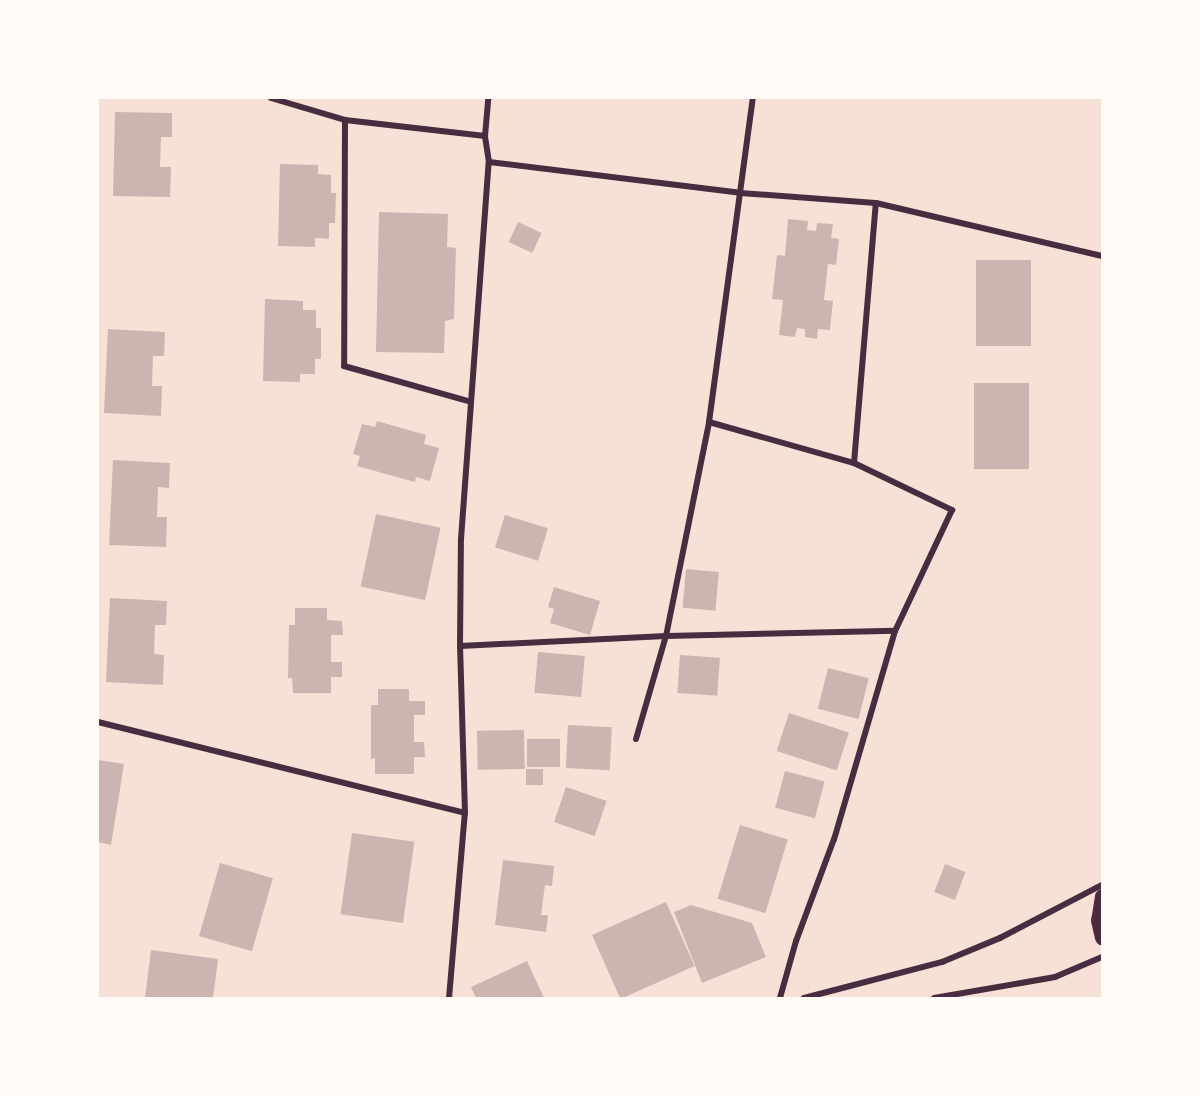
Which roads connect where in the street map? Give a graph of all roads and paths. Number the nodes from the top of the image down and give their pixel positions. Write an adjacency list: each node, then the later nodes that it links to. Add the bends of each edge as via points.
1 (271, 98): 4 (street)
2 (488, 98): 5 (street)
3 (753, 98): 7 (street)
4 (345, 120): 5 (street); 10 (street, via 344,366)
5 (485, 136): 6 (street)
6 (489, 162): 7 (street); 10 (street)
7 (740, 193): 8 (street); 11 (street)
8 (876, 203): 9 (street); 12 (street)
9 (1102, 256)
10 (471, 402): 15 (street, via 461,539)
11 (709, 422): 12 (street); 14 (street)
12 (854, 463): 13 (street, via 952,510)
13 (895, 631): 14 (street); 24 (street, via 834,839 795,941)
14 (666, 636): 15 (street); 17 (street)
15 (460, 646): 18 (street)
16 (98, 722): 18 (street)
17 (636, 739)
18 (465, 813): 23 (street)
19 (1102, 885): 25 (street, via 1000,938 942,962)
20 (1102, 896): 21 (main road, via 1098,920)
21 (1102, 938)
22 (1102, 957): 26 (street, via 1055,977)
23 (448, 999)
24 (780, 999)
25 (804, 999)
26 (934, 999)

